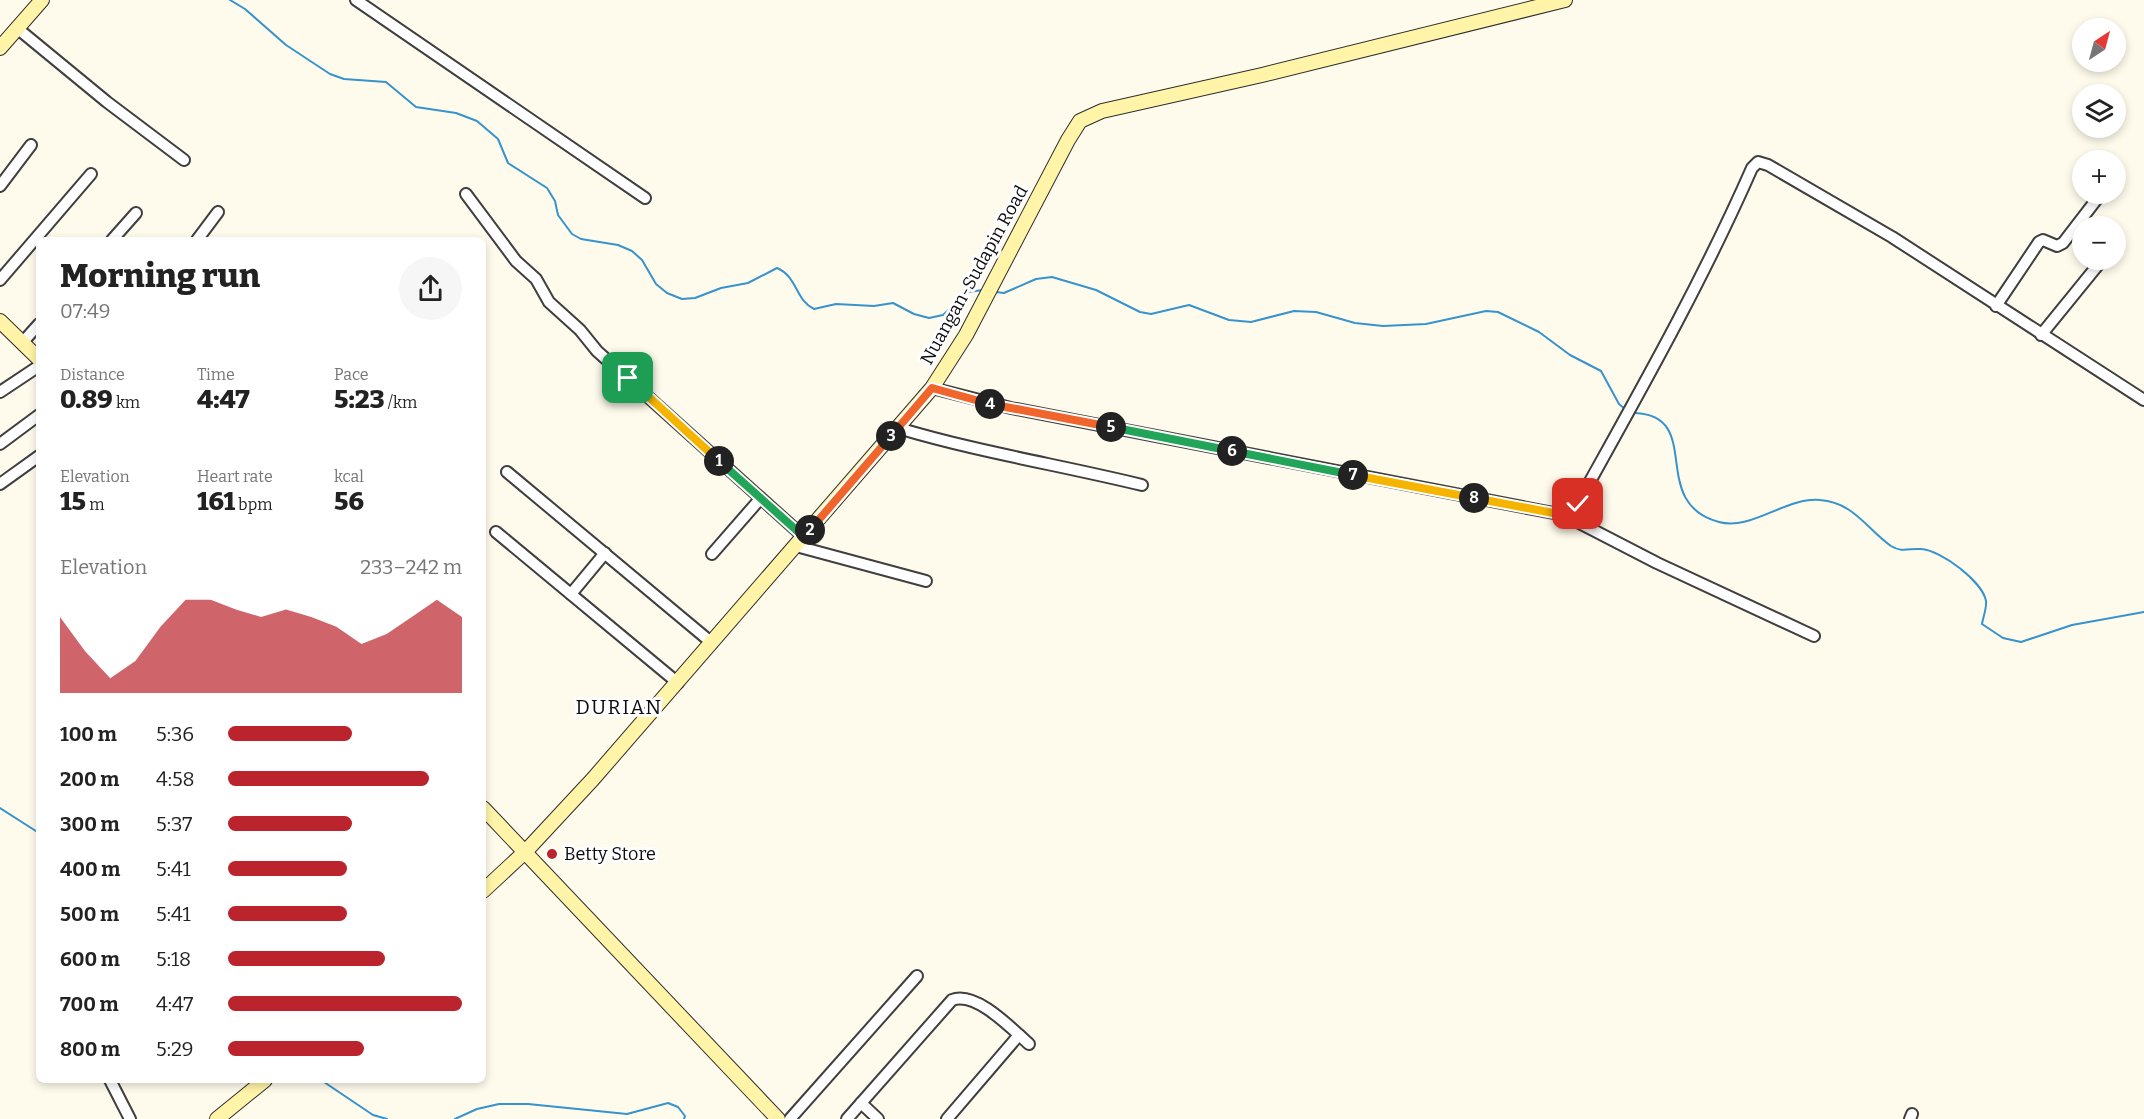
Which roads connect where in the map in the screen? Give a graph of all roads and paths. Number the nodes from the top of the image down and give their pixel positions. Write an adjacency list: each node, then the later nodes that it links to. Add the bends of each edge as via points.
1 (42, 0): 4 (street)
2 (356, 0): 11 (street)
3 (1565, 0): 29 (street, Nuangan-Sudapin Road, via 1089,115 1080,121 1068,140 966,335)
4 (17, 28): 5 (street); 7 (street)
5 (0, 48)
6 (30, 145): 9 (street)
7 (184, 160)
8 (91, 174): 15 (street)
9 (0, 186)
10 (466, 195): 38 (street, via 516,261 536,279 549,302 597,351)
11 (645, 198)
12 (2093, 204): 21 (street, via 2063,243 2057,246 2039,242)
13 (218, 212): 17 (street)
14 (136, 213): 16 (street)
15 (37, 237)
16 (115, 237)
17 (199, 237)
18 (36, 238): 20 (street)
19 (2094, 270): 24 (street)
20 (0, 280)
21 (1996, 306): 24 (street); 39 (street, via 1892,237 1758,162 1625,420 1578,504)
22 (0, 321): 25 (street)
23 (36, 327): 25 (street)
24 (2041, 335): 30 (street)
25 (22, 343): 26 (street)
26 (36, 356)
27 (36, 368): 28 (street)
28 (2, 385)
29 (932, 388): 32 (street, Nuangan-Sudapin Road); 39 (street, via 1002,406)
30 (2144, 400)
31 (36, 417): 33 (street)
32 (898, 428): 37 (street); 41 (street, Nuangan-Sudapin Road)
33 (0, 444)
34 (36, 458): 36 (street)
35 (507, 472): 42 (street)
36 (0, 484)
37 (1142, 485)
38 (760, 499): 41 (street); 43 (street)
39 (1564, 515): 46 (street)
40 (496, 532): 45 (street)
41 (800, 541): 44 (street); 47 (street, Nuangan-Sudapin Road)
42 (605, 554): 45 (street); 47 (street)
43 (712, 554)
44 (926, 580)
45 (571, 594): 48 (street)
46 (1814, 636)
47 (712, 643): 48 (street, Nuangan-Sudapin Road)
48 (678, 683): 50 (street, Nuangan-Sudapin Road)
49 (486, 811): 50 (street)
50 (526, 851): 51 (street, Nuangan-Sudapin Road); 60 (street)
51 (486, 888)
52 (917, 976): 61 (street)
53 (1019, 1035): 54 (street); 57 (street, via 977,1002 966,997 952,1000); 64 (street)
54 (1029, 1044)
55 (112, 1083): 58 (street)
56 (261, 1083): 59 (street)
57 (861, 1102): 62 (street); 63 (street)
58 (130, 1119)
59 (217, 1119)
60 (778, 1119)
61 (790, 1119)
62 (847, 1119)
63 (878, 1119)
64 (947, 1119)

